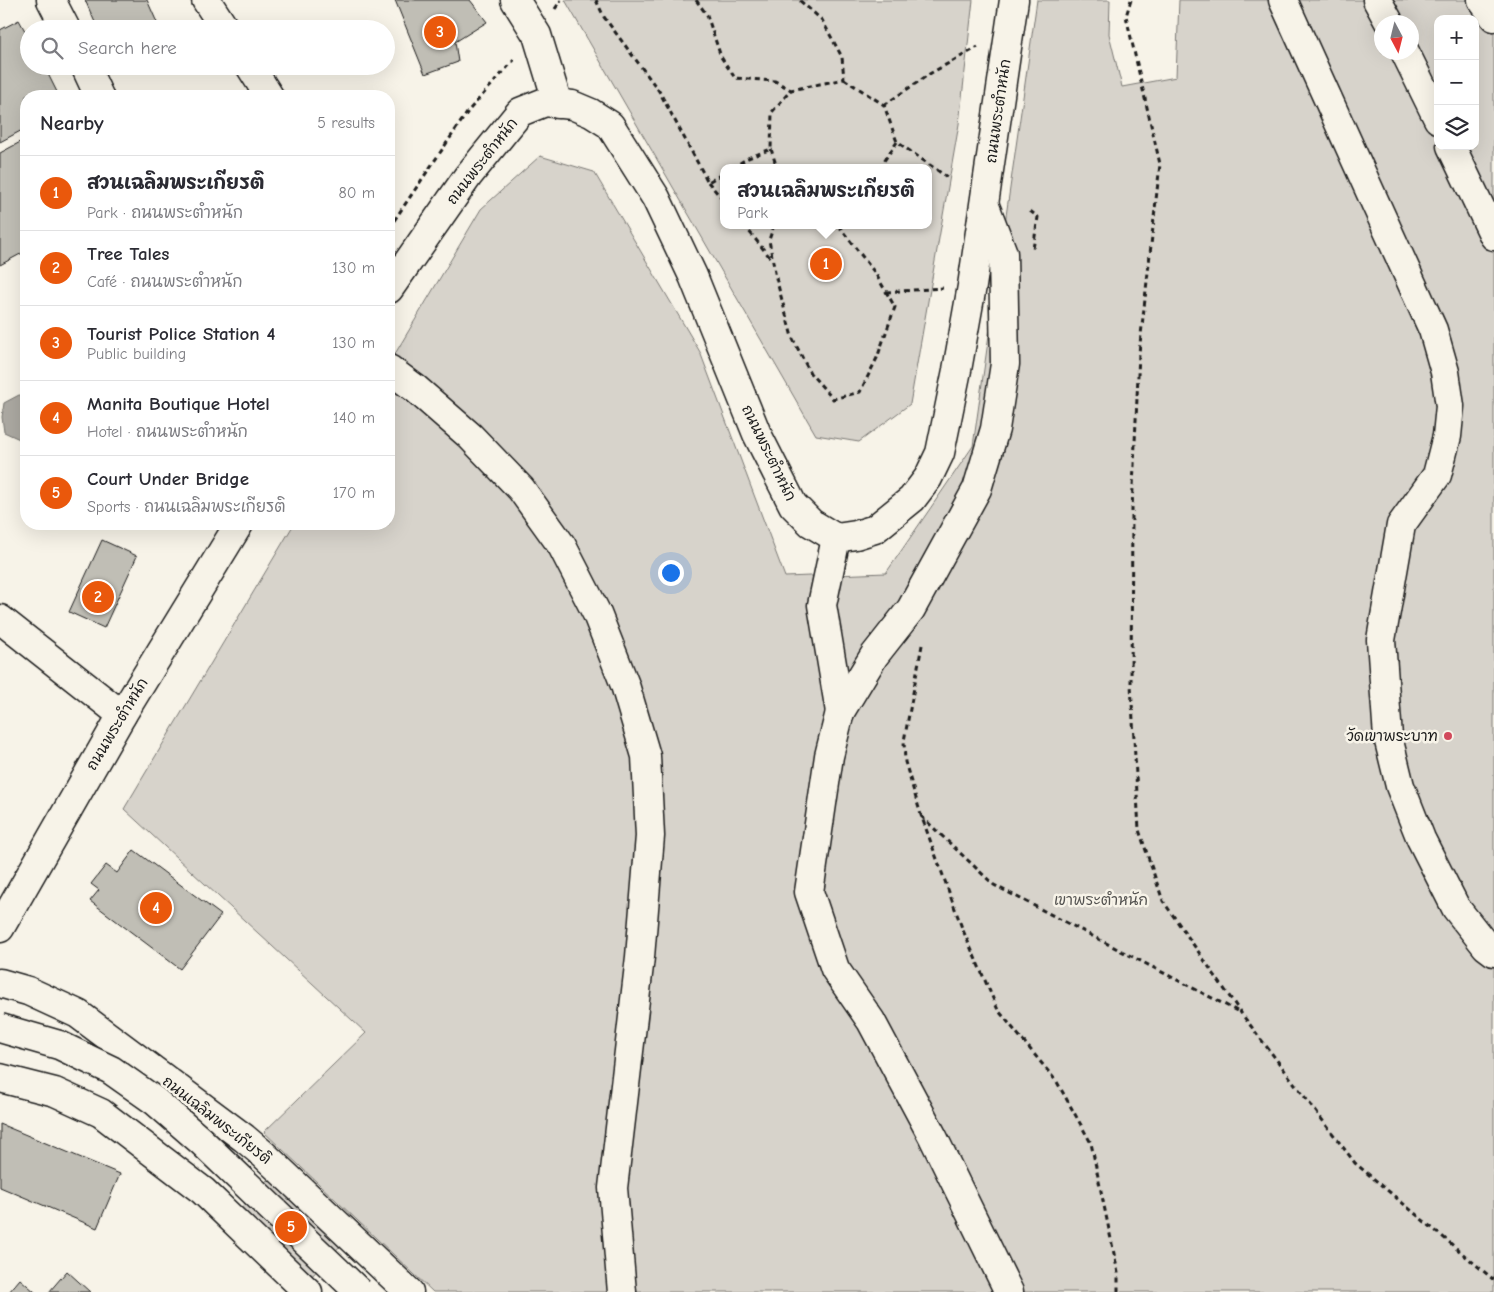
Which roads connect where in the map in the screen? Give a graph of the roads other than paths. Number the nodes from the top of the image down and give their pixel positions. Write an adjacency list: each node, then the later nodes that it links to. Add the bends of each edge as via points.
1 (51, 0): 10 (street)
2 (206, 0): 11 (street)
3 (515, 0): 17 (street, via 537,35)
4 (1014, 0): 20 (street, ถนนพระตำหนัก)
5 (1283, 0): 30 (street, via 1433,330 1445,372 1450,406 1447,436 1437,475 1401,525 1384,620 1381,640 1388,736 1400,786 1421,839 1456,908)
6 (1377, 0): 8 (street)
7 (1482, 0): 9 (street)
8 (1385, 15)
9 (1494, 17)
10 (61, 20)
11 (219, 20)
12 (1409, 60): 18 (street)
13 (89, 75): 15 (street)
14 (256, 75): 16 (street)
15 (97, 90)
16 (266, 90)
17 (558, 104): 22 (street, ถนนพระตำหนัก, via 544,102 520,112 468,176); 25 (street, ถนนพระตำหนัก, via 572,105 610,125 656,198 693,276 757,434 794,505 811,523)
18 (1434, 111)
19 (1453, 150): 21 (street)
20 (985, 206): 25 (street, ถนนพระตำหนัก, via 958,370 940,453 928,478 912,499 875,529); 27 (street, via 1003,253 1005,364 995,430 977,489 911,608 874,656)
21 (1494, 236)
22 (395, 279)
23 (395, 374): 39 (street, via 470,436 521,489 562,546 597,614 622,676 646,756 650,836 640,957 613,1188)
24 (235, 530): 28 (street, ถนนพระตำหนัก)
25 (836, 538): 27 (street, via 822,605)
26 (0, 619): 28 (street)
27 (840, 712): 40 (street, via 829,756 809,892 836,969 871,1021)
28 (122, 715): 29 (street, ถนนพระตำหนัก)
29 (0, 928)
30 (1494, 952)
31 (0, 983): 34 (street, ถนนเฉลิมพระเกียรติ, via 78,1014)
32 (0, 1028): 37 (street, bridge, via 59,1045 111,1070 156,1101)
33 (0, 1078): 35 (street, via 55,1092 101,1113)
34 (244, 1138): 35 (street, via 225,1144 210,1157 204,1173); 38 (street, ถนนเฉลิมพระเกียรติ)
35 (203, 1191): 36 (street)
36 (308, 1292)
37 (359, 1292)
38 (409, 1292)
39 (622, 1292)
40 (1009, 1292)

